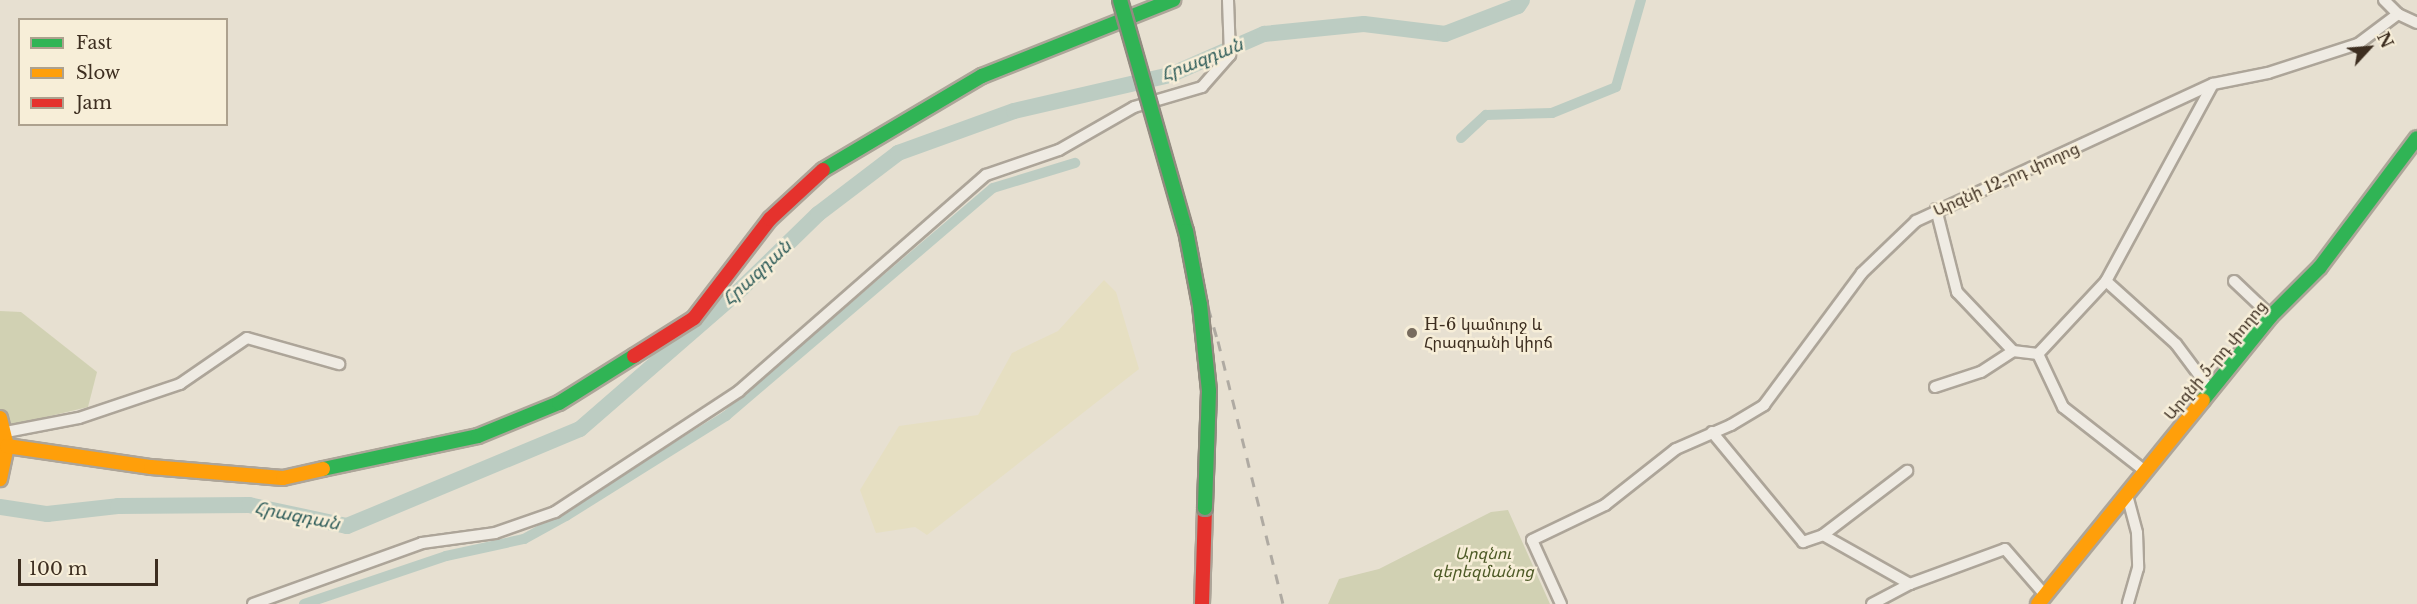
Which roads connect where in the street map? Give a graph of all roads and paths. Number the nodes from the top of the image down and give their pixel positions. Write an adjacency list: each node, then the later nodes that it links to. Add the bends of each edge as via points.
1 (1120, 0): 29 (street, bridge, via 1186,231 1200,305 1209,391)
2 (1173, 0): 20 (street, via 982,76 835,159 770,219 694,318 559,403 478,436 283,478 151,467)
3 (1228, 0): 28 (street, via 1230,55 1202,87 1134,107 1059,150 1001,167 968,187 739,391 653,450 525,525 422,543)
4 (2384, 0): 5 (street)
5 (2398, 14): 6 (street); 7 (street, Արզնի 12-րդ փողոց, via 2358,44 2268,73)
6 (2417, 23)
7 (2213, 84): 9 (street, Արզնի 12-րդ փողոց); 10 (street)
8 (2417, 138): 12 (street, Արզնի 5-րդ փողոց, via 2320,267)
9 (1936, 209): 13 (street, via 1958,292); 19 (street, Արզնի 12-րդ փողոց, via 1916,221 1862,273 1764,405)
10 (2106, 281): 14 (street); 17 (street, via 2176,344)
11 (2234, 281): 12 (street)
12 (2271, 316): 17 (street, Արզնի 5-րդ փողոց)
13 (2013, 351): 14 (street); 16 (street, via 1981,372)
14 (2038, 354): 22 (street, via 2063,407)
15 (339, 364): 20 (street, via 247,338 180,384)
16 (1935, 387)
17 (2211, 391): 22 (street, Արզնի 5-րդ փողոց)
18 (0, 418): 20 (street)
19 (1712, 432): 25 (street, via 1803,542); 30 (street, Արզնի 12-րդ փողոց, via 1676,450 1605,505 1532,540)
20 (7, 439): 23 (street)
21 (1907, 471): 25 (street)
22 (2145, 471): 24 (street, Արզնի 5-րդ փողոց)
23 (0, 479)
24 (2127, 495): 27 (street, Արզնի 5-րդ փողոց); 32 (street, via 2137,533 2138,568)
25 (1823, 534): 26 (street)
26 (1910, 584): 27 (street, via 2005,549); 31 (street)
27 (2042, 600)
28 (253, 604)
29 (1202, 604)
30 (1561, 604)
31 (1872, 604)
32 (2128, 604)

